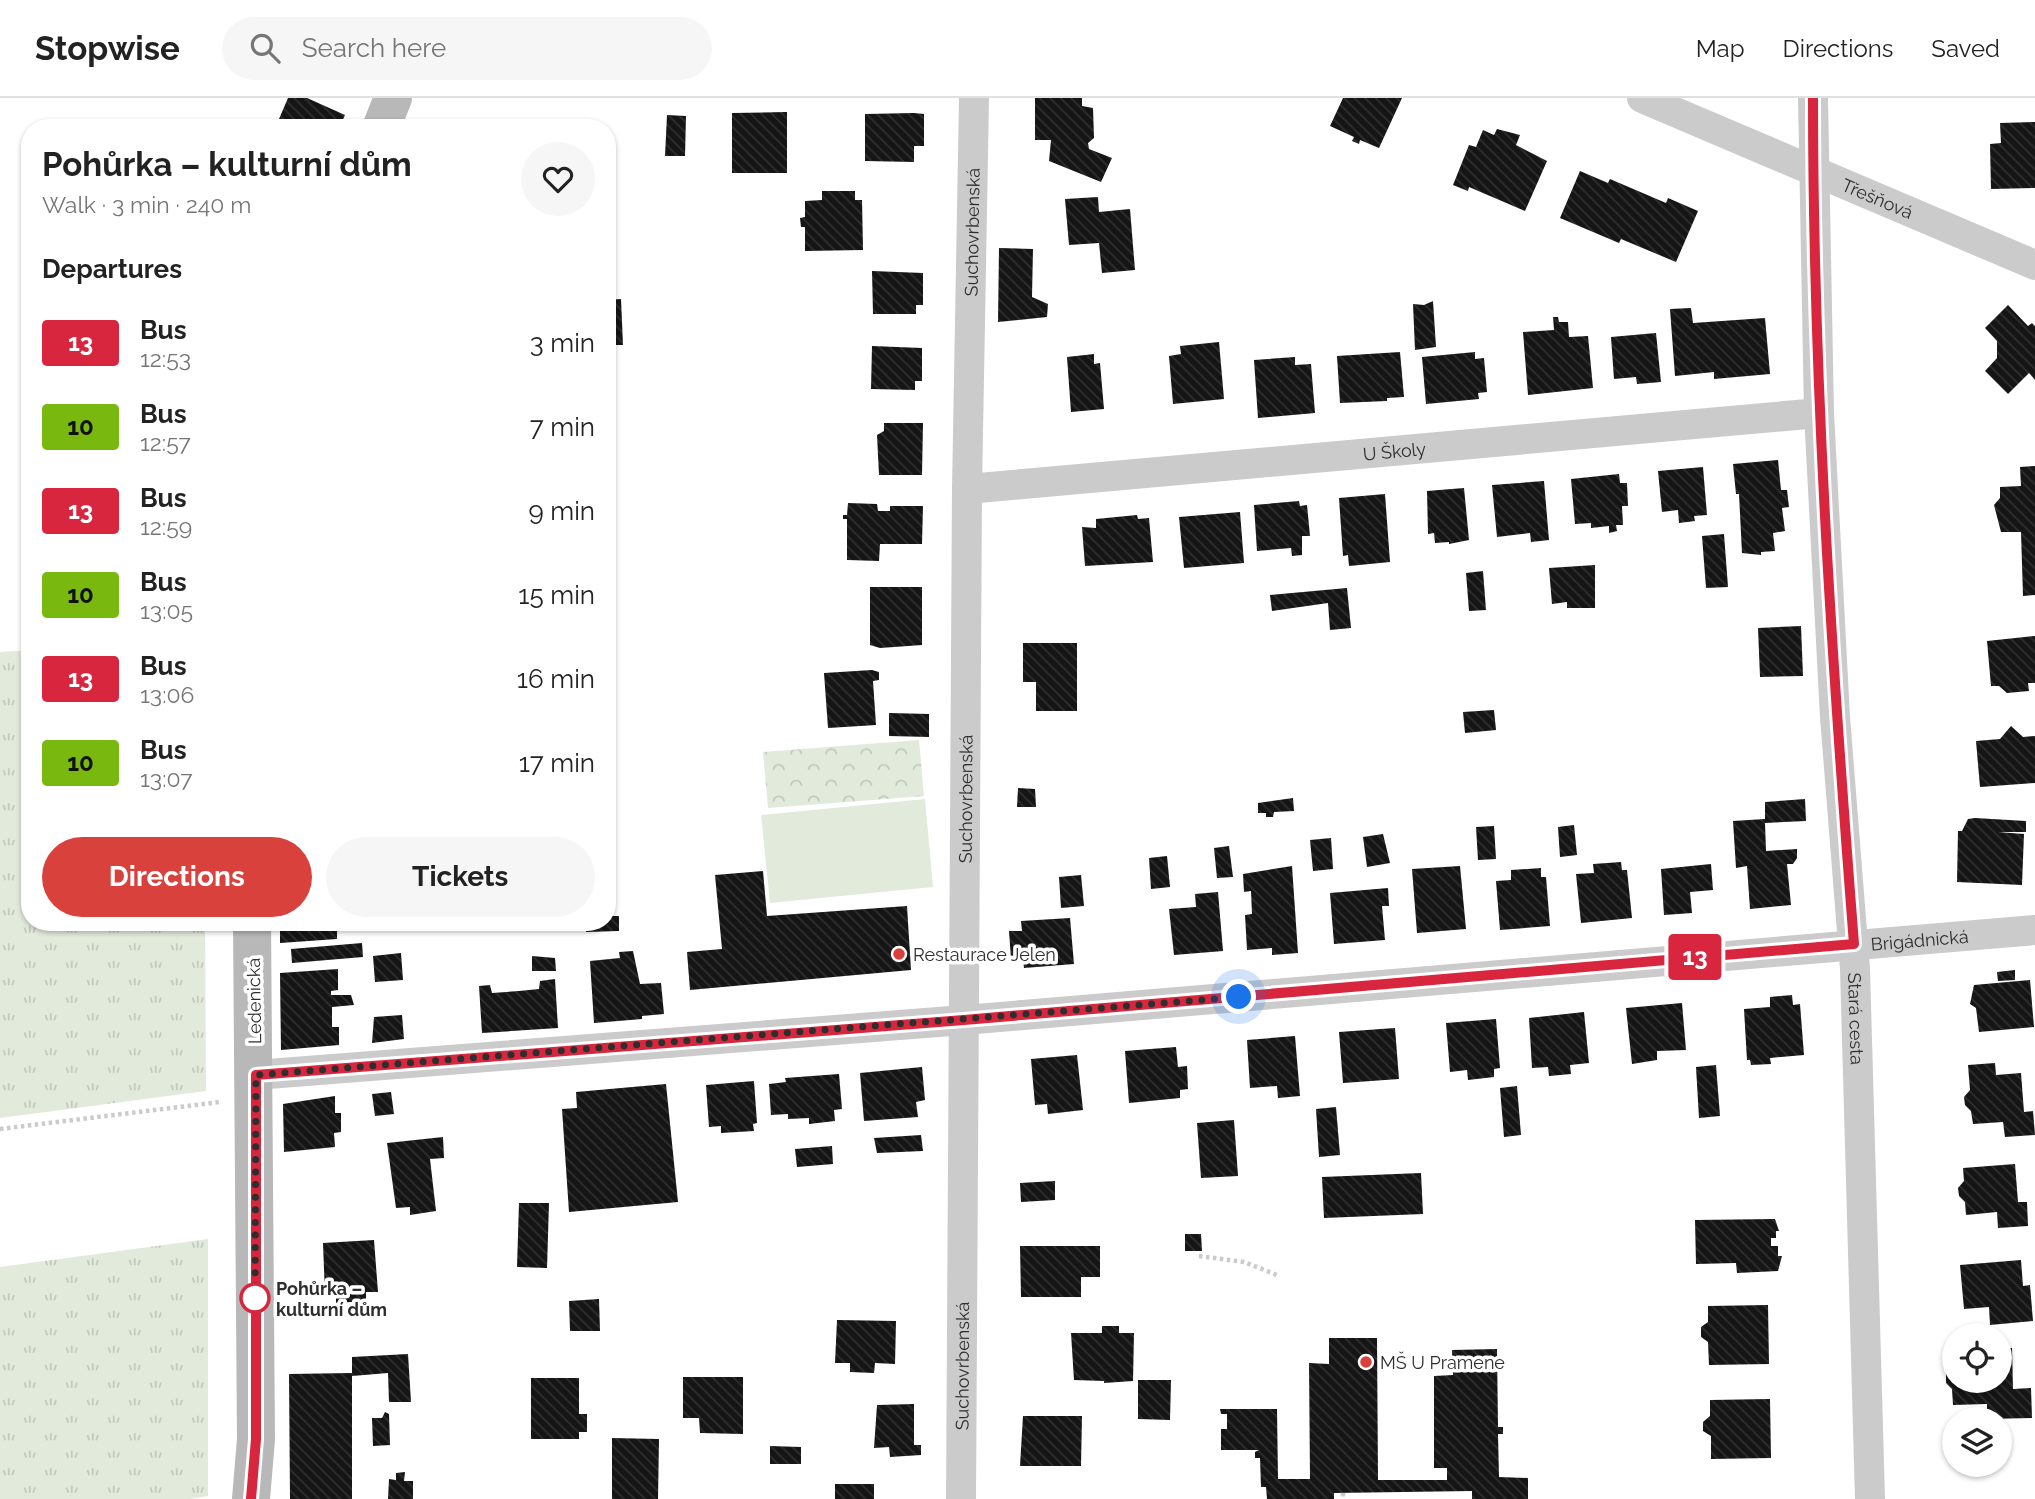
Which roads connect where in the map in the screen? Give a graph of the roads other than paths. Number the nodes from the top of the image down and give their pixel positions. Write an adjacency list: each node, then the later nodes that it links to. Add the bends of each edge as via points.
1 (393, 98): 5 (main road)
2 (974, 98): 9 (street, Suchovrbenská)
3 (1642, 98): 6 (street, Třešňová)
4 (1813, 98): 6 (street, Stará cesta)
5 (385, 119)
6 (1813, 171): 7 (street, Třešňová); 8 (street, Stará cesta)
7 (2035, 265)
8 (1819, 413): 9 (street, U Školy); 12 (street, Stará cesta, via 1835,717)
9 (967, 489): 13 (street, Suchovrbenská)
10 (2035, 930): 12 (street, Brigádnická)
11 (252, 931): 14 (main road, Ledenická)
12 (1854, 944): 13 (street, Brigádnická); 17 (street, Stará cesta)
13 (964, 1020): 14 (street, Brigádnická); 16 (street, Suchovrbenská)
14 (256, 1086): 15 (main road, Ledenická, via 256,1439)
15 (251, 1499)
16 (961, 1499)
17 (1870, 1499)

